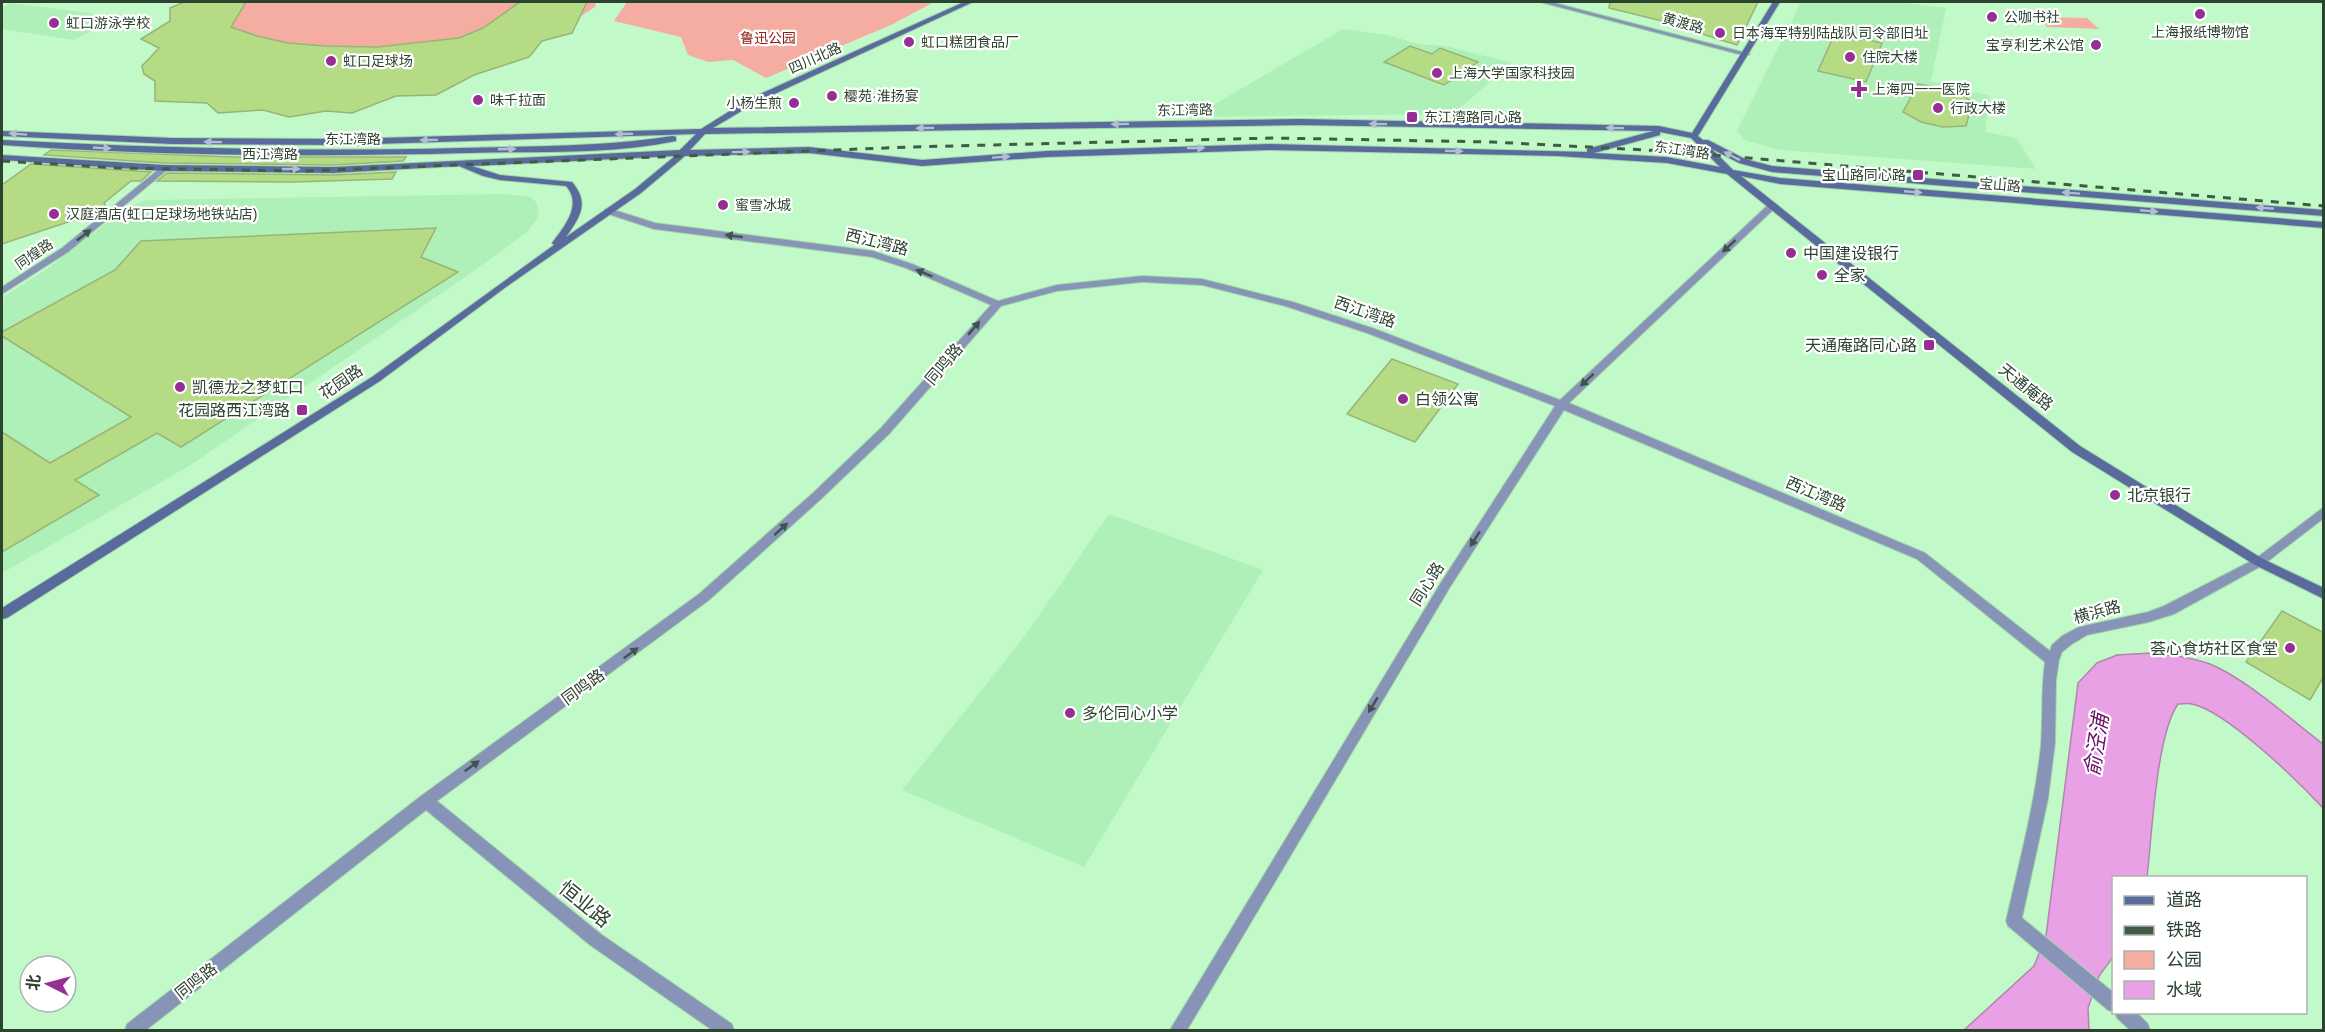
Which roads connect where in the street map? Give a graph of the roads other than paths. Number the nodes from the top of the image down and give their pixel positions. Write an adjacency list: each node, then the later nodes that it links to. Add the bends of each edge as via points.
1 (969, 2): 6 (main road, 四川北路, via 752,101)
2 (1544, 2): 4 (street, 黄渡路)
3 (1777, 2): 4 (main road, 东江湾路)
4 (1746, 54): 8 (main road, 东江湾路)
5 (1667, 130): 6 (main road, 东江湾路, one-way to 6, via 1300,122); 8 (main road, 东江湾路); 11 (main road, 东江湾路)
6 (703, 131): 7 (main road, 东江湾路, one-way to 7, via 343,142 128,140); 9 (main road, 东江湾路, one-way to 6, via 172,151 380,153 621,146); 10 (main road, 四川北路)
7 (2, 133)
8 (1694, 136): 15 (main road, 宝山路, one-way to 8, via 1742,161); 16 (main road, 东江湾路)
9 (2, 143)
10 (682, 153): 11 (main road, 东江湾路, one-way to 11, via 818,150 922,163 1059,153 1226,148); 13 (main road, 西江湾路); 18 (main road, 花园路, via 663,172)
11 (1579, 155): 16 (main road, 东江湾路, via 1683,161)
12 (2, 157): 14 (main road, 西江湾路)
13 (460, 164): 14 (main road, 西江湾路, one-way to 13, via 333,170); 21 (main road, via 491,175 569,184 578,191 576,213)
14 (164, 168): 22 (street, 同煌路, one-way to 14, via 38,270)
15 (1785, 170): 16 (main road, 宝山路); 19 (main road, 宝山路, one-way to 15)
16 (1730, 172): 17 (main road, 天通庵路); 20 (main road, 宝山路, one-way to 20, via 1780,181)
17 (1772, 206): 24 (street, 同心路, one-way to 24); 26 (main road, 天通庵路, via 2076,449)
18 (608, 211): 21 (main road, 花园路); 23 (street, 西江湾路, one-way to 18, via 873,254 654,226)
19 (2324, 213)
20 (2324, 225)
21 (554, 249): 28 (main road, 花园路, via 366,386)
22 (2, 291)
23 (997, 304): 24 (street, 西江湾路, via 1093,283 1142,279 1202,282 1331,317); 30 (street, 同鸣路, one-way to 23, via 646,642 750,558 885,431)
24 (1562, 404): 29 (street, 西江湾路, via 1921,556); 35 (street, 同心路, one-way to 35, via 1446,584)
25 (2324, 511): 26 (street, 横浜路)
26 (2259, 562): 27 (main road, 天通庵路); 29 (street, 横浜路, via 2169,610 2084,631 2057,649)
27 (2324, 594)
28 (2, 614)
29 (2052, 660): 31 (street, via 2041,799 2014,921)
30 (426, 801): 33 (street, 同鸣路); 34 (street, 恒业路, via 596,940)
31 (2112, 1003)
32 (2125, 1014): 36 (street)
33 (133, 1030)
34 (726, 1030)
35 (1178, 1030)
36 (2142, 1030)

